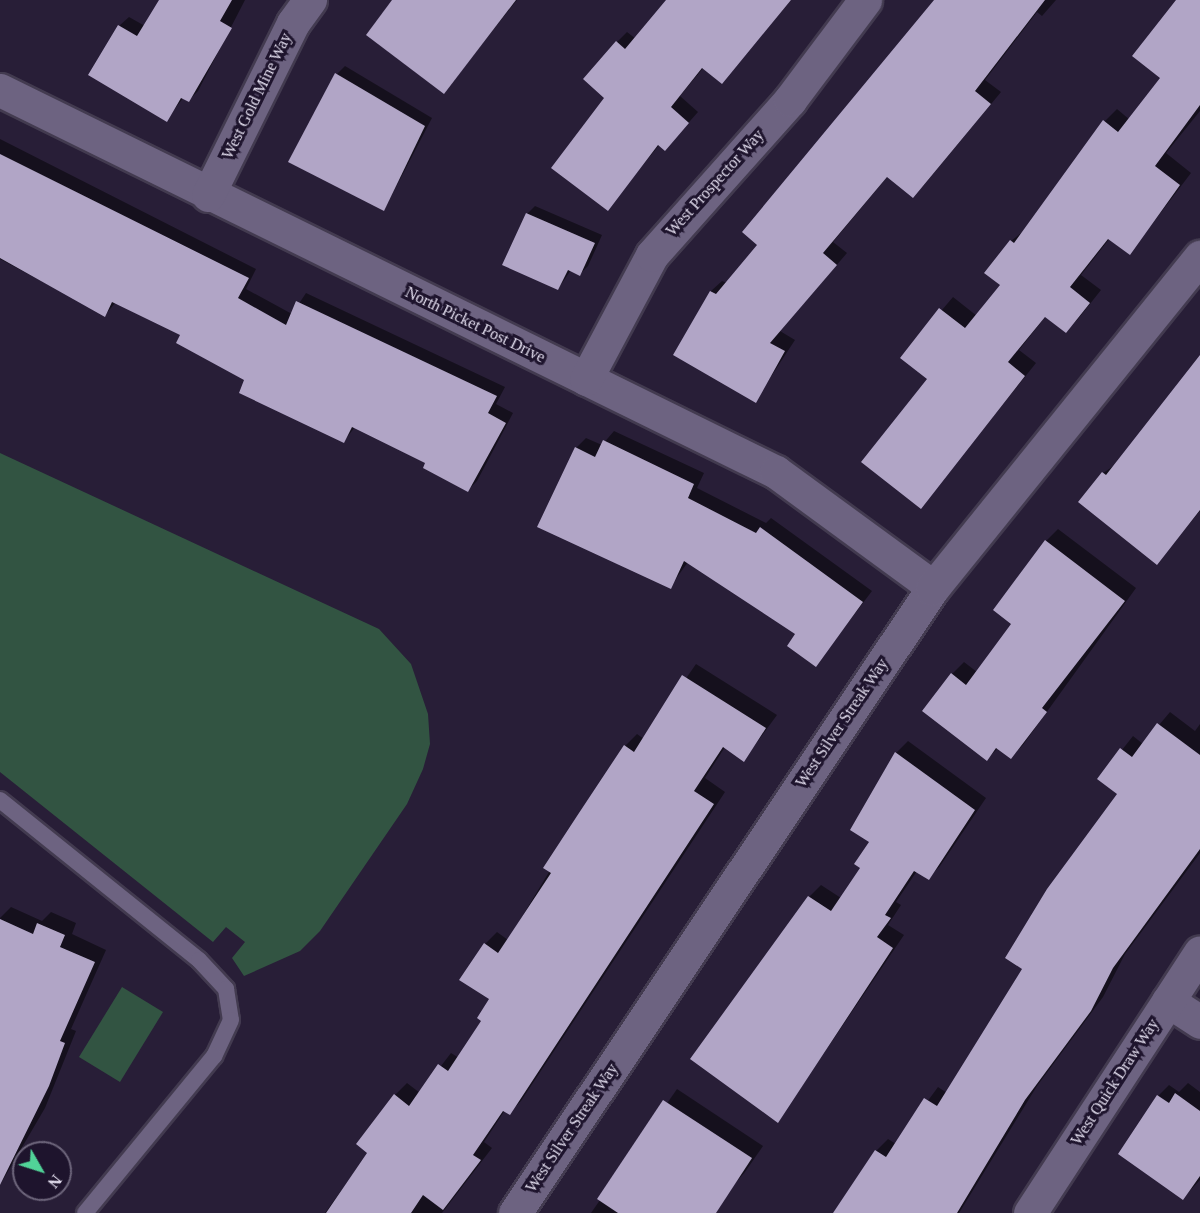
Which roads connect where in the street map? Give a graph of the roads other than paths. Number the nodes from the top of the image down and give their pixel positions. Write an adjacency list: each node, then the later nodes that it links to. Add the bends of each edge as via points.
1 (310, 0): 4 (street, West Gold Mine Way, via 293,23)
2 (865, 0): 6 (street, West Prospector Way, via 790,100 652,255)
3 (0, 90): 4 (street, North Picket Post Drive)
4 (208, 195): 6 (street, North Picket Post Drive)
5 (1200, 257): 7 (street, West Silver Streak Way)
6 (586, 379): 7 (street, North Picket Post Drive, via 776,472)
7 (933, 587): 13 (street, West Silver Streak Way)
8 (0, 800): 12 (lane, via 200,960 226,989 231,1020 214,1056)
9 (1200, 952): 10 (street, West Quick Draw Way)
10 (1168, 1001): 11 (street); 14 (street, West Quick Draw Way)
11 (1200, 1022)
12 (86, 1213)
13 (515, 1213)
14 (1030, 1213)

